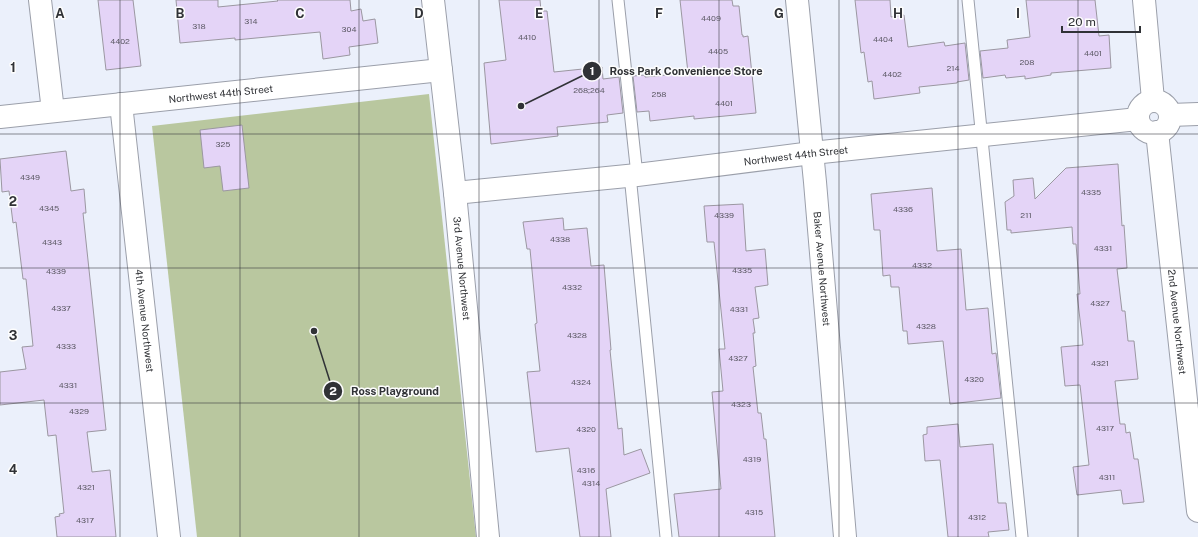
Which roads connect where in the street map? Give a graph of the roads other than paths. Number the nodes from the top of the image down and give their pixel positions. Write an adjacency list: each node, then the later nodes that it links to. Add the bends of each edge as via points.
1 (40, 0): 10 (street)
2 (433, 0): 7 (street, 3rd Avenue Northwest)
3 (618, 0): 18 (lane)
4 (796, 0): 17 (street, Baker Avenue Northwest)
5 (968, 0): 16 (lane)
6 (1144, 0): 8 (street)
7 (441, 70): 9 (street, Northwest 44th Street); 19 (street, 3rd Avenue Northwest)
8 (1153, 100): 12 (street, via 1166,105); 14 (street, via 1141,107)
9 (121, 104): 10 (street, Northwest 44th Street); 21 (street, 4th Avenue Northwest)
10 (53, 111): 13 (street, Northwest 44th Street)
11 (1198, 114): 12 (street)
12 (1170, 115): 15 (street, via 1168,126)
13 (0, 117)
14 (1138, 119): 15 (street, via 1145,130); 16 (street, Northwest 44th Street)
15 (1157, 132): 20 (street, 2nd Avenue Northwest)
16 (981, 135): 17 (street, Northwest 44th Street); 25 (lane)
17 (812, 153): 18 (street, Northwest 44th Street); 24 (street, Baker Avenue Northwest)
18 (633, 175): 19 (street, Northwest 44th Street); 23 (lane)
19 (455, 194): 22 (street, 3rd Avenue Northwest)
20 (1198, 511)
21 (169, 537)
22 (488, 537)
23 (666, 537)
24 (845, 537)
25 (1022, 537)

